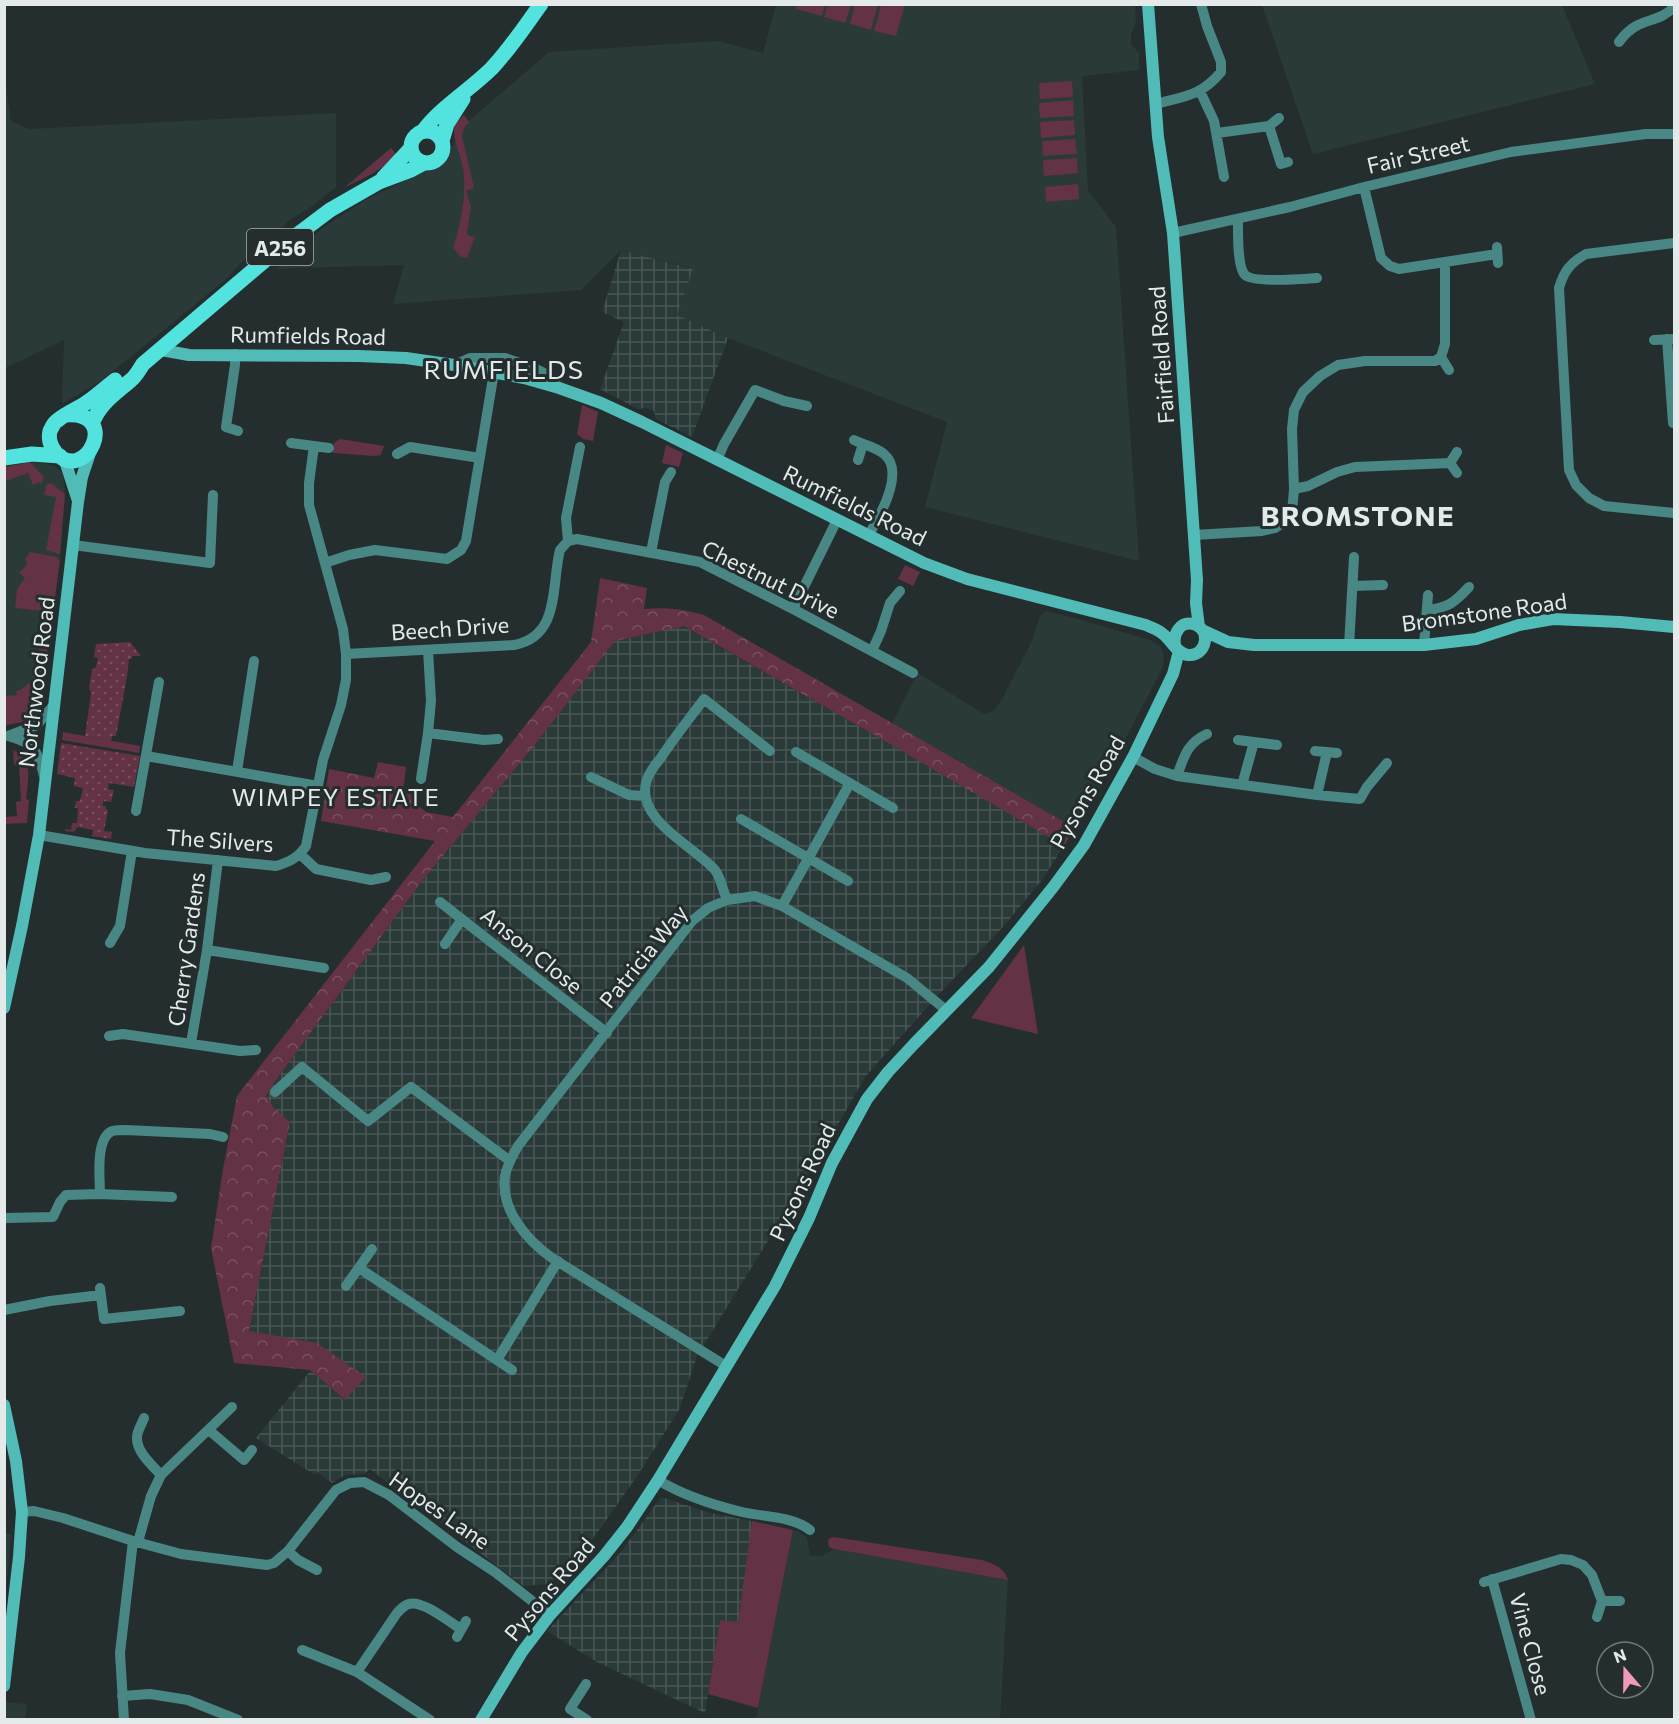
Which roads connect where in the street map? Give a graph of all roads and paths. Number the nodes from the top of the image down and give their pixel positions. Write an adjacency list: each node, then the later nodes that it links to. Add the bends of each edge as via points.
1 (541, 4): 6 (main road, via 494,66)
2 (1148, 4): 8 (street, Fairfield Road)
3 (1201, 4): 7 (street, via 1221,72)
4 (1674, 7): 5 (street, via 1668,14 1638,25)
5 (1619, 42)
6 (470, 89): 11 (main road); 14 (main road, via 447,124)
7 (1200, 91): 8 (street); 12 (street)
8 (1156, 104): 22 (street, Fairfield Road)
9 (1279, 118): 10 (street)
10 (1269, 126): 12 (street); 16 (street, via 1281,165)
11 (423, 131): 14 (main road, via 432,131); 15 (main road, via 414,138)
12 (1217, 133): 18 (street)
13 (1674, 134): 20 (street, Fair Street, via 1646,134 1511,152)
14 (442, 141): 17 (main road, via 439,158)
15 (411, 148): 17 (main road, via 415,158); 19 (main road, A256)
16 (1288, 162)
17 (424, 163): 19 (main road, A256)
18 (1224, 177)
19 (379, 182): 29 (main road, A256, via 330,210 277,249)
20 (1364, 187): 21 (street, Fair Street); 25 (street, via 1381,258 1399,269)
21 (1238, 219): 22 (street, Fair Street); 26 (street, via 1240,262 1245,275 1288,284)
22 (1173, 232): 66 (street, Fairfield Road)
23 (1674, 243): 64 (street, via 1586,254 1563,274 1559,288 1569,470 1576,485 1604,506)
24 (1498, 254): 25 (street)
25 (1445, 262): 31 (street, via 1445,344)
26 (1317, 278)
27 (1671, 339): 28 (street); 36 (street)
28 (1654, 340)
29 (160, 350): 30 (street, Rumfields Road, via 189,355); 32 (main road, A256)
30 (234, 354): 33 (street, Rumfields Road, via 406,358); 43 (street, via 226,426)
31 (1441, 357): 34 (street); 61 (street, via 1429,361 1338,365 1320,376 1294,410)
32 (143, 364): 39 (main road, A256, via 126,371); 42 (main road, A256, via 133,379 98,409)
33 (454, 365): 35 (street, Rumfields Road); 37 (street, Rumfields Road, via 470,358 505,358 548,375)
34 (1449, 370)
35 (494, 372): 37 (street, Rumfields Road); 55 (street)
36 (1672, 381): 41 (street)
37 (559, 388): 56 (street, Rumfields Road, via 601,403)
38 (807, 406): 56 (street, via 757,387)
39 (66, 415): 42 (main road, via 84,417); 44 (main road, A256, via 54,424)
40 (1660, 423): 41 (street)
41 (1674, 423)
42 (92, 424): 50 (main road, via 95,437)
43 (238, 431)
44 (50, 438): 49 (main road); 53 (main road)
45 (291, 442): 46 (street)
46 (314, 446): 48 (street); 72 (street, The Silvers, via 309,505)
47 (580, 447): 68 (street, Beech Drive, via 566,518)
48 (329, 448)
49 (4, 449)
50 (91, 450): 53 (main road, via 79,459); 63 (street, Northwood Road)
51 (1457, 452): 58 (street)
52 (397, 453): 55 (street, via 410,447)
53 (62, 457): 54 (main road, via 32,454); 63 (street, Northwood Road)
54 (4, 458)
55 (480, 459): 72 (street, via 465,541 457,554 441,559 375,550)
56 (717, 460): 65 (street, Rumfields Road)
57 (858, 460): 67 (street, via 859,442 886,455 891,463 887,502)
58 (1450, 463): 60 (street); 61 (street, via 1354,467)
59 (671, 472): 70 (street, via 664,482)
60 (1457, 473)
61 (1294, 489): 66 (street, via 1292,513 1275,528)
62 (213, 495): 69 (street, via 210,563)
63 (78, 502): 69 (street, Northwood Road)
64 (1674, 513)
65 (837, 520): 67 (street, Rumfields Road); 79 (street)
66 (1194, 535): 78 (street, Fairfield Road)
67 (868, 536): 81 (street, Rumfields Road, via 967,579)
68 (568, 541): 70 (street, Chestnut Drive, via 581,539); 90 (street, Beech Drive, via 559,554 550,614 537,635 514,645)
69 (73, 545): 98 (street, Northwood Road)
70 (651, 552): 79 (street, Chestnut Drive, via 700,562)
71 (1354, 557): 74 (street)
72 (325, 563): 92 (street, The Silvers, via 339,610)
73 (1383, 585): 74 (street)
74 (1353, 586): 87 (street)
75 (1469, 587): 80 (street, via 1452,604)
76 (900, 591): 91 (street, via 890,603)
77 (1428, 595): 80 (street)
78 (1196, 603): 82 (street, Fairfield Road); 84 (street, Fairfield Road)
79 (793, 609): 91 (street, Chestnut Drive)
80 (1428, 610): 86 (street)
81 (1146, 625): 82 (street, Rumfields Road); 89 (street, Rumfields Road, via 1161,632)
82 (1182, 626): 84 (street, via 1194,624); 89 (street, via 1174,635)
83 (1674, 627): 86 (street, Bromstone Road, via 1553,620 1519,625 1476,639)
84 (1201, 629): 85 (street, Bromstone Road); 88 (street)
85 (1228, 642): 87 (street, Bromstone Road); 88 (street, Bromstone Road)
86 (1424, 645): 87 (street, Bromstone Road)
87 (1349, 646)
88 (1203, 647): 93 (street)
89 (1177, 648): 93 (street); 96 (street, Pysons Road)
90 (428, 650): 92 (street, Beech Drive); 99 (street)
91 (872, 651): 95 (street, Chestnut Drive)
92 (346, 654): 119 (street, The Silvers, via 341,705 322,760)
93 (1192, 655): 96 (street, Pysons Road)
94 (254, 662): 112 (street)
95 (913, 673)
96 (1173, 674): 110 (street, Pysons Road)
97 (159, 682): 109 (street)
98 (53, 706): 101 (street, via 38,725); 116 (street, Northwood Road)
99 (428, 733): 102 (street); 115 (street)
100 (1207, 734): 113 (street, via 1191,745)
101 (6, 736): 116 (street, via 32,746)
102 (498, 739)
103 (1238, 740): 104 (street)
104 (1254, 742): 105 (street); 118 (street)
105 (1277, 745)
106 (770, 751): 121 (street, via 704,699 651,772)
107 (1315, 751): 120 (street, via 1332,752)
108 (796, 752): 117 (street)
109 (146, 756): 112 (street); 123 (street)
110 (1133, 757): 113 (street); 141 (street, Pysons Road, via 1089,838 1054,886 989,967)
111 (1387, 763): 120 (street, via 1360,799)
112 (237, 771): 119 (street)
113 (1177, 776): 118 (street)
114 (591, 777): 121 (street, via 629,795)
115 (421, 779)
116 (45, 780): 125 (street, Northwood Road)
117 (850, 783): 122 (street); 128 (street)
118 (1242, 785): 120 (street)
119 (318, 786): 127 (street, The Silvers, via 309,837)
120 (1317, 795)
121 (645, 796): 132 (street, via 655,818 717,873)
122 (893, 808)
123 (136, 811)
124 (741, 819): 128 (street)
125 (39, 836): 126 (street, The Silvers); 140 (street, Northwood Road)
126 (132, 851): 129 (street, The Silvers); 136 (street, via 120,926)
127 (300, 854): 129 (street, The Silvers, via 276,866); 130 (street, via 316,869 372,880)
128 (809, 858): 131 (street); 134 (street)
129 (218, 860): 138 (street, Cherry Gardens)
130 (386, 877)
131 (849, 881)
132 (727, 900): 134 (street, Patricia Way, via 755,896); 142 (street, Patricia Way, via 692,921)
133 (440, 902): 135 (street, Anson Close)
134 (782, 906): 141 (street, Patricia Way, via 907,978)
135 (462, 919): 137 (street, Anson Close); 142 (street, Anson Close)
136 (110, 943)
137 (445, 944)
138 (207, 950): 139 (street); 144 (street, Cherry Gardens)
139 (324, 968)
140 (4, 1008)
141 (946, 1010): 159 (street, Pysons Road, via 867,1099 832,1163 775,1286)
142 (607, 1033): 148 (street, Patricia Way)
143 (109, 1036): 144 (street, Cherry Gardens, via 123,1034)
144 (191, 1043): 145 (street, Cherry Gardens, via 240,1052)
145 (256, 1050)
146 (275, 1092): 148 (street, via 302,1067 368,1121 411,1087)
147 (223, 1137): 149 (street, via 112,1131 103,1138 101,1147)
148 (510, 1161): 153 (street, Patricia Way, via 505,1177 513,1214 523,1233)
149 (100, 1194): 150 (street); 151 (street, via 66,1195 53,1217)
150 (172, 1197)
151 (4, 1218)
152 (372, 1249): 154 (street)
153 (558, 1261): 158 (street); 159 (street, Patricia Way)
154 (359, 1268): 155 (street); 158 (street)
155 (346, 1287)
156 (4, 1310): 157 (street, via 100,1291 104,1319)
157 (180, 1311)
158 (496, 1360): 160 (street)
159 (726, 1366): 168 (street, Pysons Road)
160 (512, 1370)
161 (4, 1406): 165 (street)
162 (232, 1407): 164 (street)
163 (144, 1418): 167 (street, via 133,1447)
164 (210, 1431): 166 (street, via 244,1460); 167 (street)
165 (8, 1435): 169 (street)
166 (252, 1450)
167 (162, 1475): 171 (street)
168 (658, 1480): 170 (street, via 696,1499 801,1523); 176 (street, Pysons Road, via 604,1556)
169 (22, 1512): 171 (street, Hopes Lane, via 63,1518); 182 (street)
170 (810, 1530)
171 (135, 1542): 172 (street, Hopes Lane, via 181,1554 258,1565 274,1563); 183 (street, via 120,1653)
172 (288, 1551): 173 (street); 176 (street, Hopes Lane, via 336,1490 364,1482 389,1495)
173 (317, 1569)
174 (1602, 1601): 175 (street); 177 (street); 189 (street, Vine Close, via 1592,1575 1583,1565 1561,1558 1488,1580)
175 (1620, 1601)
176 (550, 1615): 187 (street, Pysons Road)
177 (1597, 1617)
178 (462, 1629): 180 (street, via 423,1605 404,1606)
179 (302, 1650): 180 (street)
180 (357, 1672): 186 (street)
181 (586, 1684): 188 (street, via 570,1709)
182 (4, 1686)
183 (122, 1696): 184 (street); 185 (street, via 150,1694 188,1700)
184 (124, 1719)
185 (238, 1719)
186 (430, 1719)
187 (481, 1719)
188 (587, 1719)
189 (1531, 1719)

